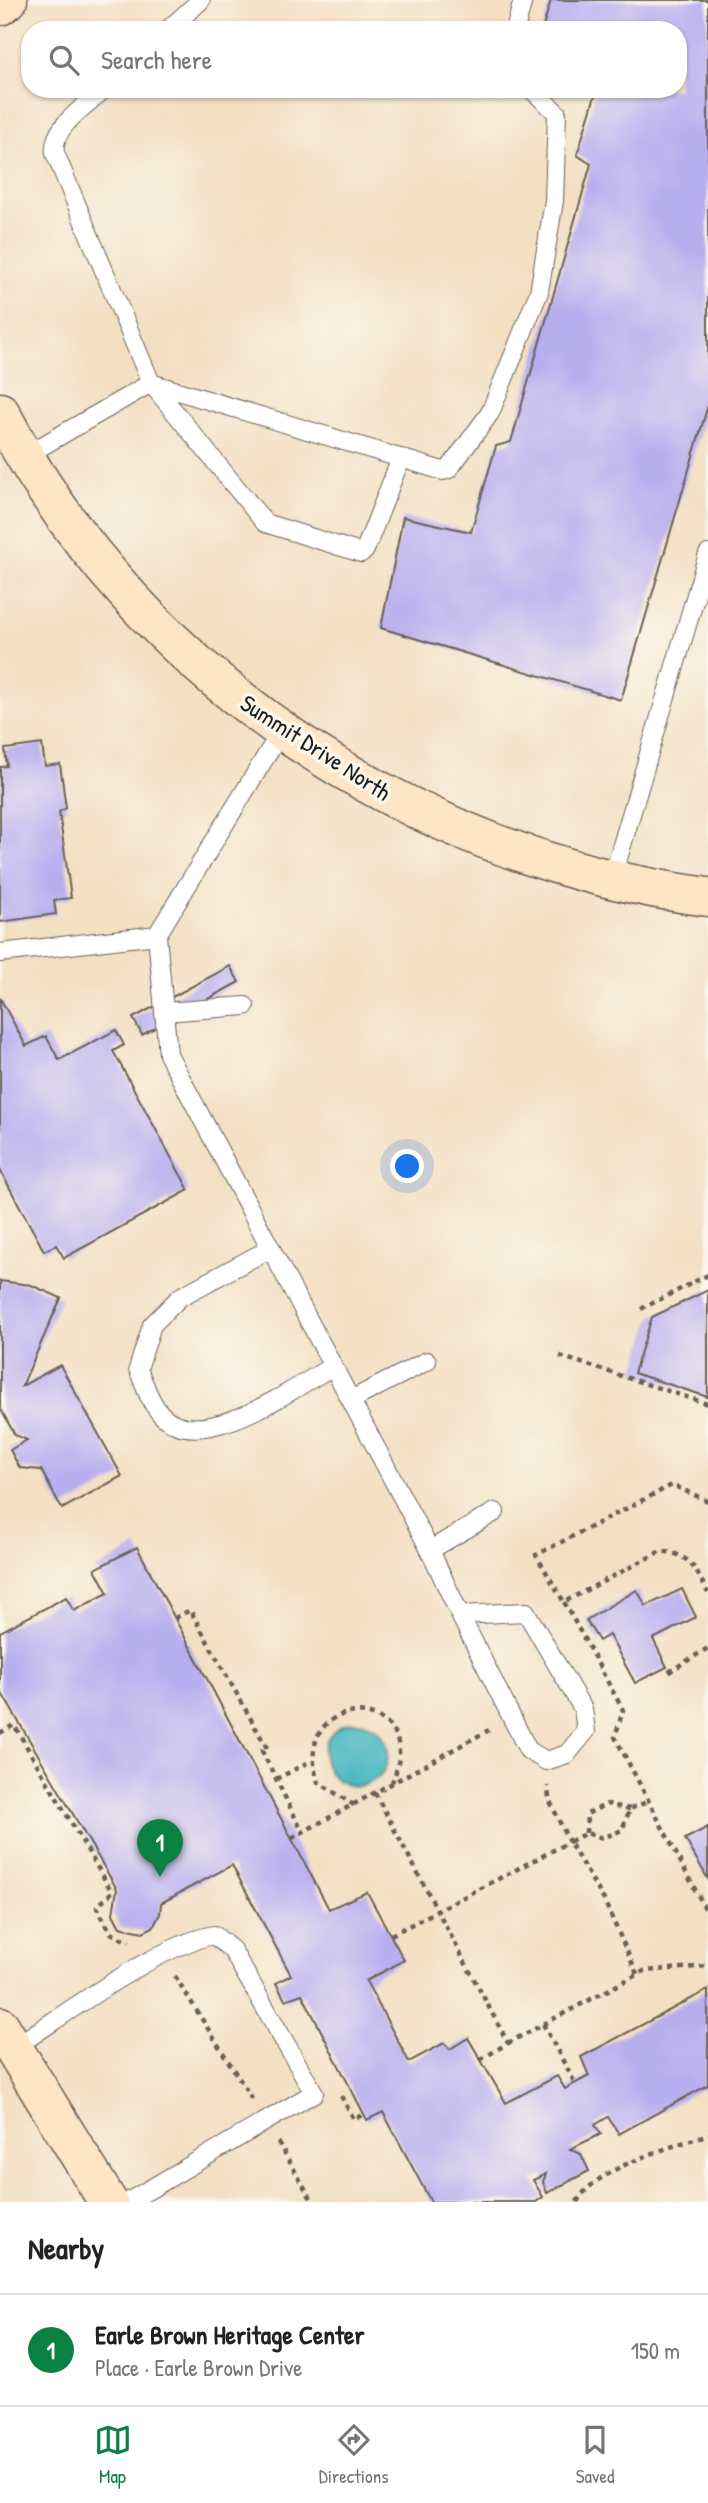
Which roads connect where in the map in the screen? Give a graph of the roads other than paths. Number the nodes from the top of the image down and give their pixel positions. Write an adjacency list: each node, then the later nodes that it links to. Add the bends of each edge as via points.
1 (8, 0): 4 (street)
2 (201, 0): 5 (lane)
3 (523, 0): 6 (lane)
4 (0, 6)
5 (179, 21)
6 (517, 21)
7 (94, 98): 9 (lane, via 58,132 53,142 55,153)
8 (541, 98): 12 (lane, via 557,113 554,201 539,292 491,413 449,469)
9 (151, 383): 11 (lane); 12 (lane); 12 (lane, via 270,526 364,552)
10 (0, 412): 11 (street, Summit Drive North)
11 (23, 457): 14 (street, Summit Drive North, via 98,562 167,639)
12 (401, 458)
13 (708, 554): 15 (lane)
14 (282, 730): 15 (street, Summit Drive North, via 411,808 528,857); 17 (lane)
15 (612, 879): 16 (street, Summit Drive North)
16 (708, 897)
17 (157, 935): 18 (lane); 20 (lane)
18 (0, 953)
19 (245, 1006): 20 (lane)
20 (164, 1012): 21 (lane, via 168,1054)
21 (271, 1248): 23 (lane); 23 (lane, via 180,1297 152,1325 138,1369 149,1395 161,1415 200,1429 229,1423)
22 (427, 1361): 24 (lane)
23 (333, 1366): 24 (lane)
24 (351, 1400): 26 (lane)
25 (495, 1512): 26 (lane)
26 (430, 1550): 27 (lane)
27 (460, 1615): 27 (lane, via 526,1612 583,1709 586,1731 567,1754 546,1761 528,1750)
28 (7, 2037): 29 (street); 30 (lane, via 193,1938 214,1935 232,1950 314,2093)
29 (108, 2202)
30 (128, 2202)

